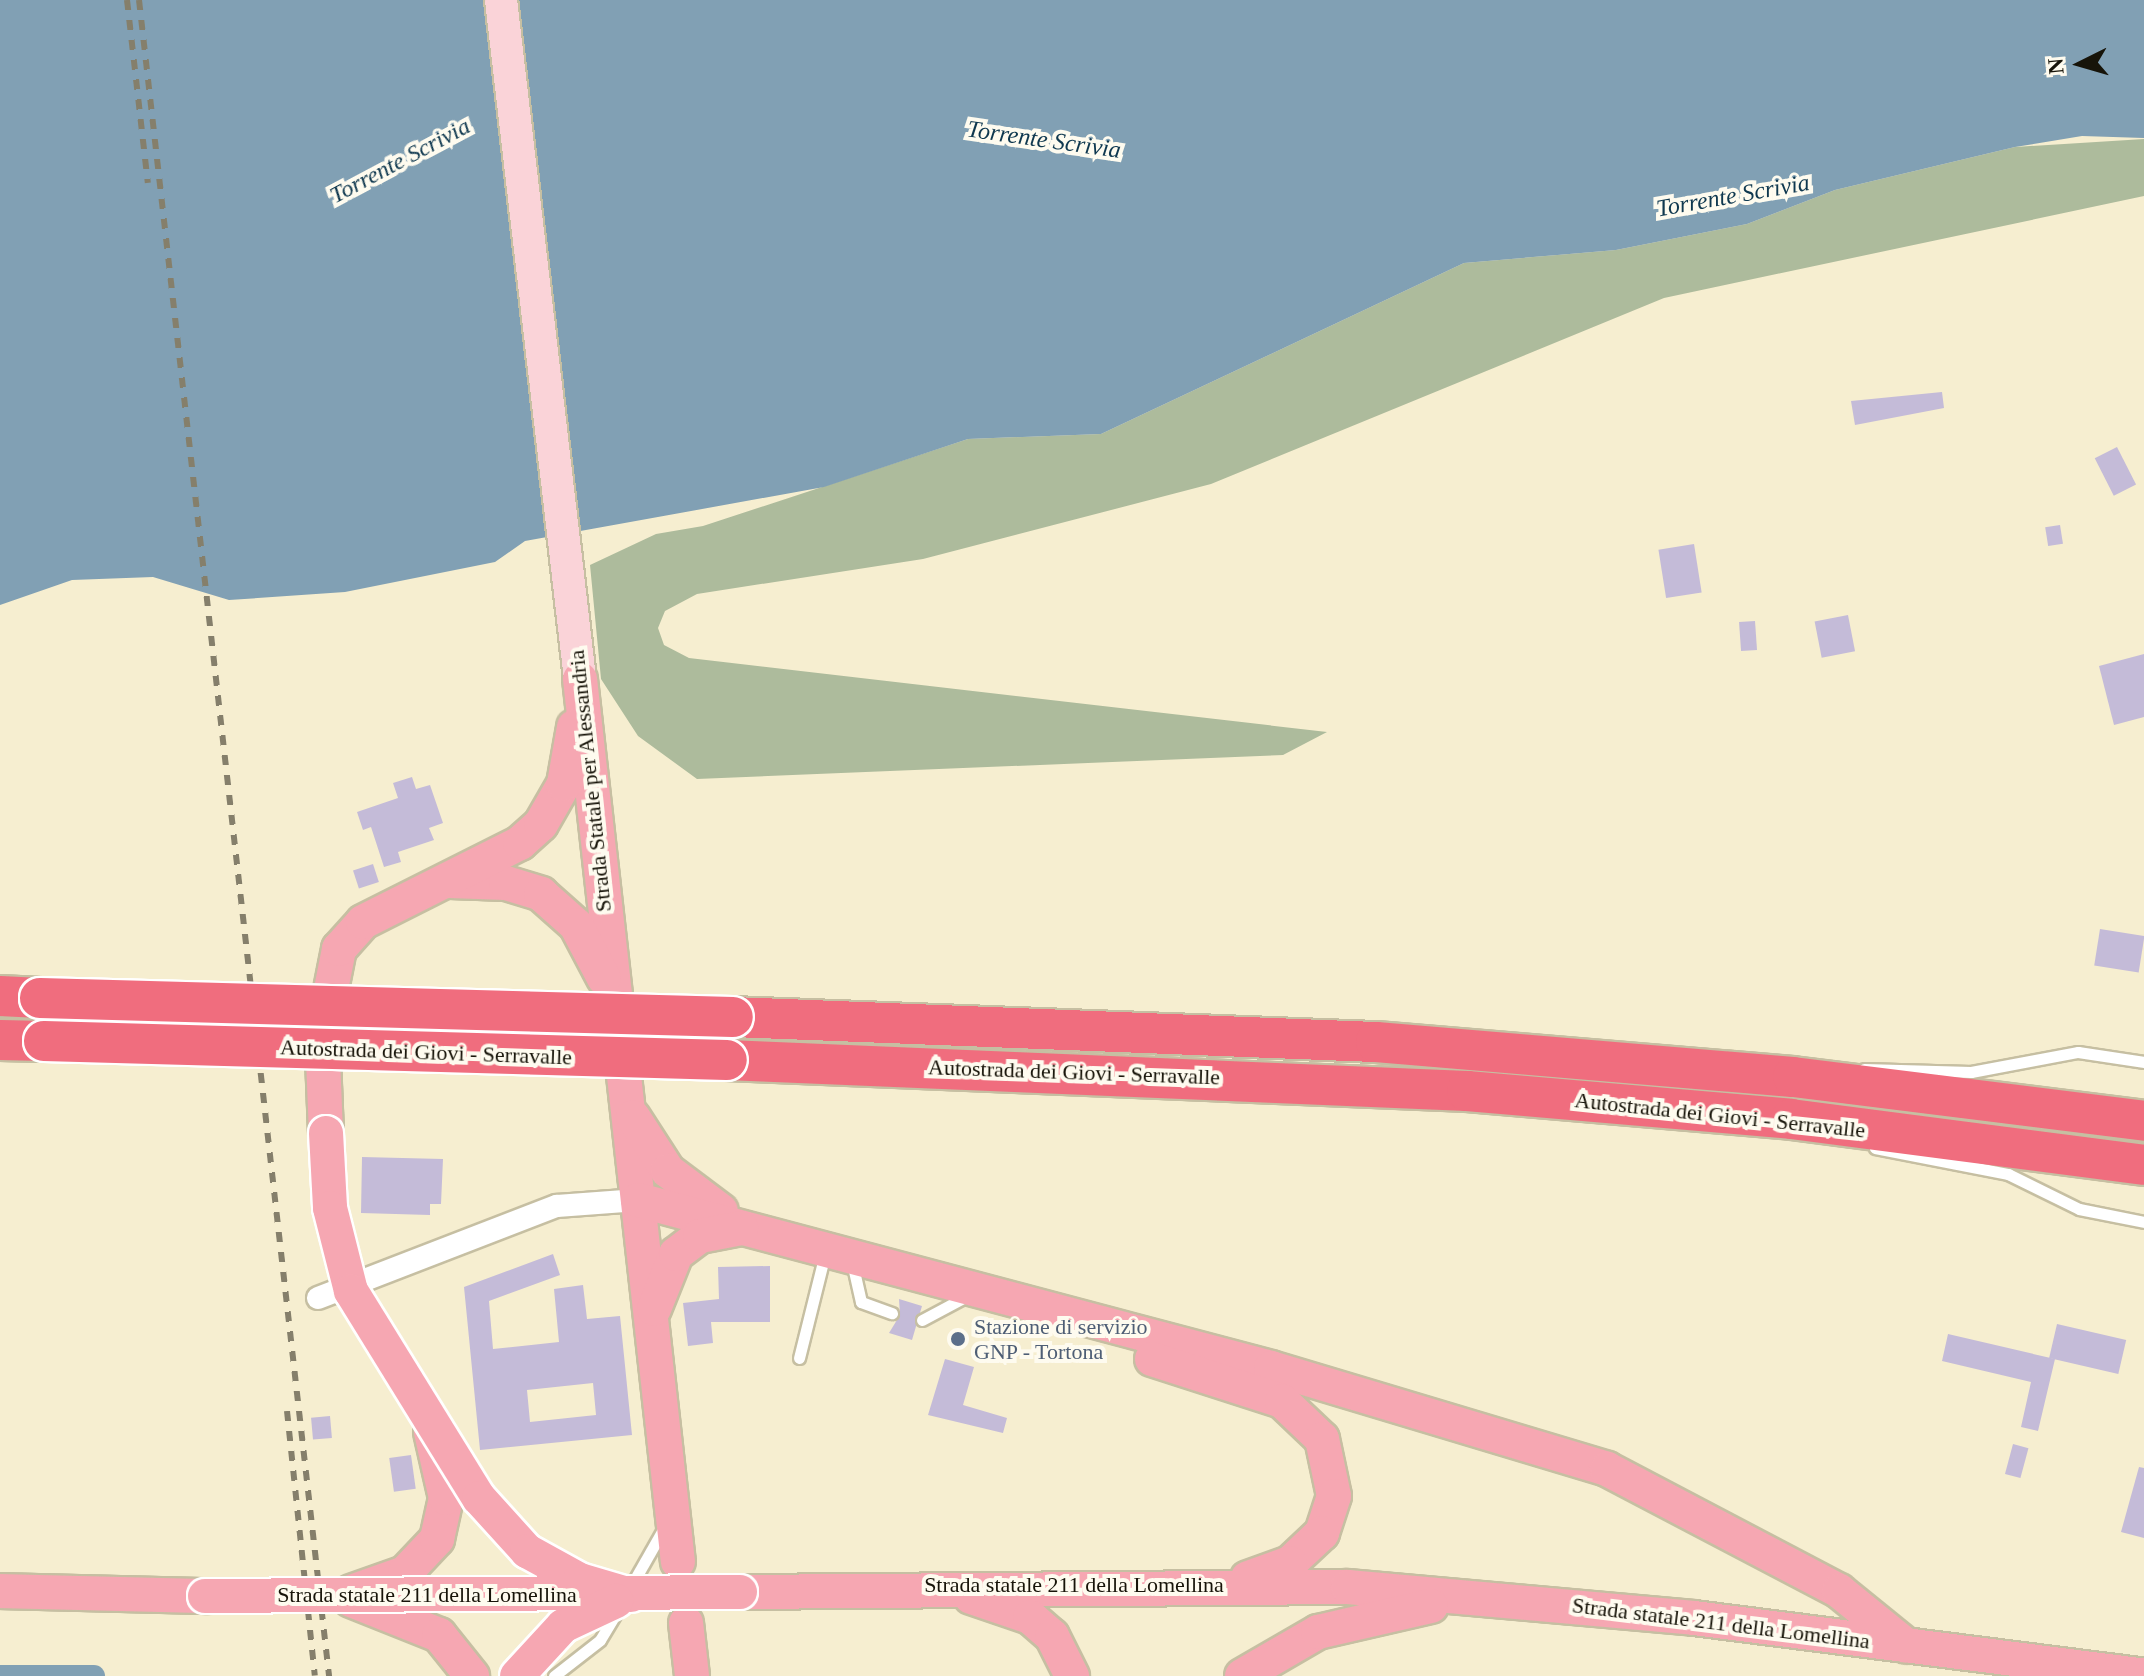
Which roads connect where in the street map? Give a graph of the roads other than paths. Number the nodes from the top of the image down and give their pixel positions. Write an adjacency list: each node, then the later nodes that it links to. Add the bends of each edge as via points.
1 (501, 0): 2 (main road, Strada Statale per Alessandria)
2 (580, 679): 3 (main road, via 571,758 555,805 520,843); 4 (main road, Strada Statale per Alessandria)
3 (450, 881): 4 (main road, via 506,883 541,894 576,925); 24 (main road, bridge, via 363,922 339,949 322,1035 326,1133 342,1265)
4 (613, 995): 9 (main road, Strada Statale per Alessandria)
5 (0, 996): 8 (highway, Autostrada dei Giovi - Serravalle, bridge, via 1376,1042)
6 (0, 1040): 10 (highway, Autostrada dei Giovi - Serravalle, bridge, via 1368,1085)
7 (2144, 1062): 8 (lane, via 2078,1052 1971,1072 1896,1065)
8 (1793, 1077): 11 (highway, Autostrada dei Giovi - Serravalle)
9 (627, 1105): 13 (main road, Strada Statale per Alessandria); 15 (main road, via 675,1178)
10 (1791, 1119): 12 (highway, Autostrada dei Giovi - Serravalle); 14 (lane, via 1900,1156 2008,1174 2088,1212)
11 (2144, 1121)
12 (2144, 1165)
13 (638, 1200): 15 (main road); 18 (street, via 557,1206); 22 (main road, Strada Statale per Alessandria)
14 (2144, 1222)
15 (749, 1227): 16 (main road); 22 (main road, via 700,1236 676,1254)
16 (838, 1250): 17 (main road); 19 (lane, via 861,1302); 23 (lane)
17 (975, 1291): 20 (main road); 21 (lane)
18 (318, 1298)
19 (892, 1313)
20 (1049, 1314): 27 (main road, via 1141,1356 1282,1401 1322,1439 1334,1496 1322,1533 1290,1563); 34 (main road, via 1271,1368 1607,1469 1839,1591)
21 (922, 1320)
22 (650, 1325): 25 (main road, Strada Statale per Alessandria)
23 (799, 1358)
24 (426, 1416): 30 (main road, bridge, via 495,1519 527,1551 580,1580); 31 (main road, bridge, via 446,1498 437,1539 405,1573)
25 (672, 1514): 26 (main road, Strada Statale per Alessandria); 38 (lane, via 600,1640)
26 (678, 1562)
27 (1227, 1583): 28 (main road, Strada statale 211 della Lomellina); 32 (main road, Strada statale 211 della Lomellina)
28 (895, 1587): 30 (main road, Strada statale 211 della Lomellina, bridge); 39 (main road, via 1018,1611 1052,1636)
29 (0, 1591): 31 (main road, Strada statale 211 della Lomellina, bridge)
30 (631, 1595): 31 (main road, Strada statale 211 della Lomellina, bridge); 37 (main road, bridge, via 563,1626)
31 (335, 1596): 36 (main road, via 417,1621 457,1652)
32 (1512, 1599): 34 (main road, Strada statale 211 della Lomellina); 40 (main road, via 1367,1616 1318,1632)
33 (686, 1623): 35 (main road)
34 (1907, 1646): 41 (main road, Strada statale 211 della Lomellina)
35 (692, 1672)
36 (472, 1676)
37 (517, 1676)
38 (554, 1676)
39 (1072, 1676)
40 (1242, 1676)
41 (2144, 1676)

